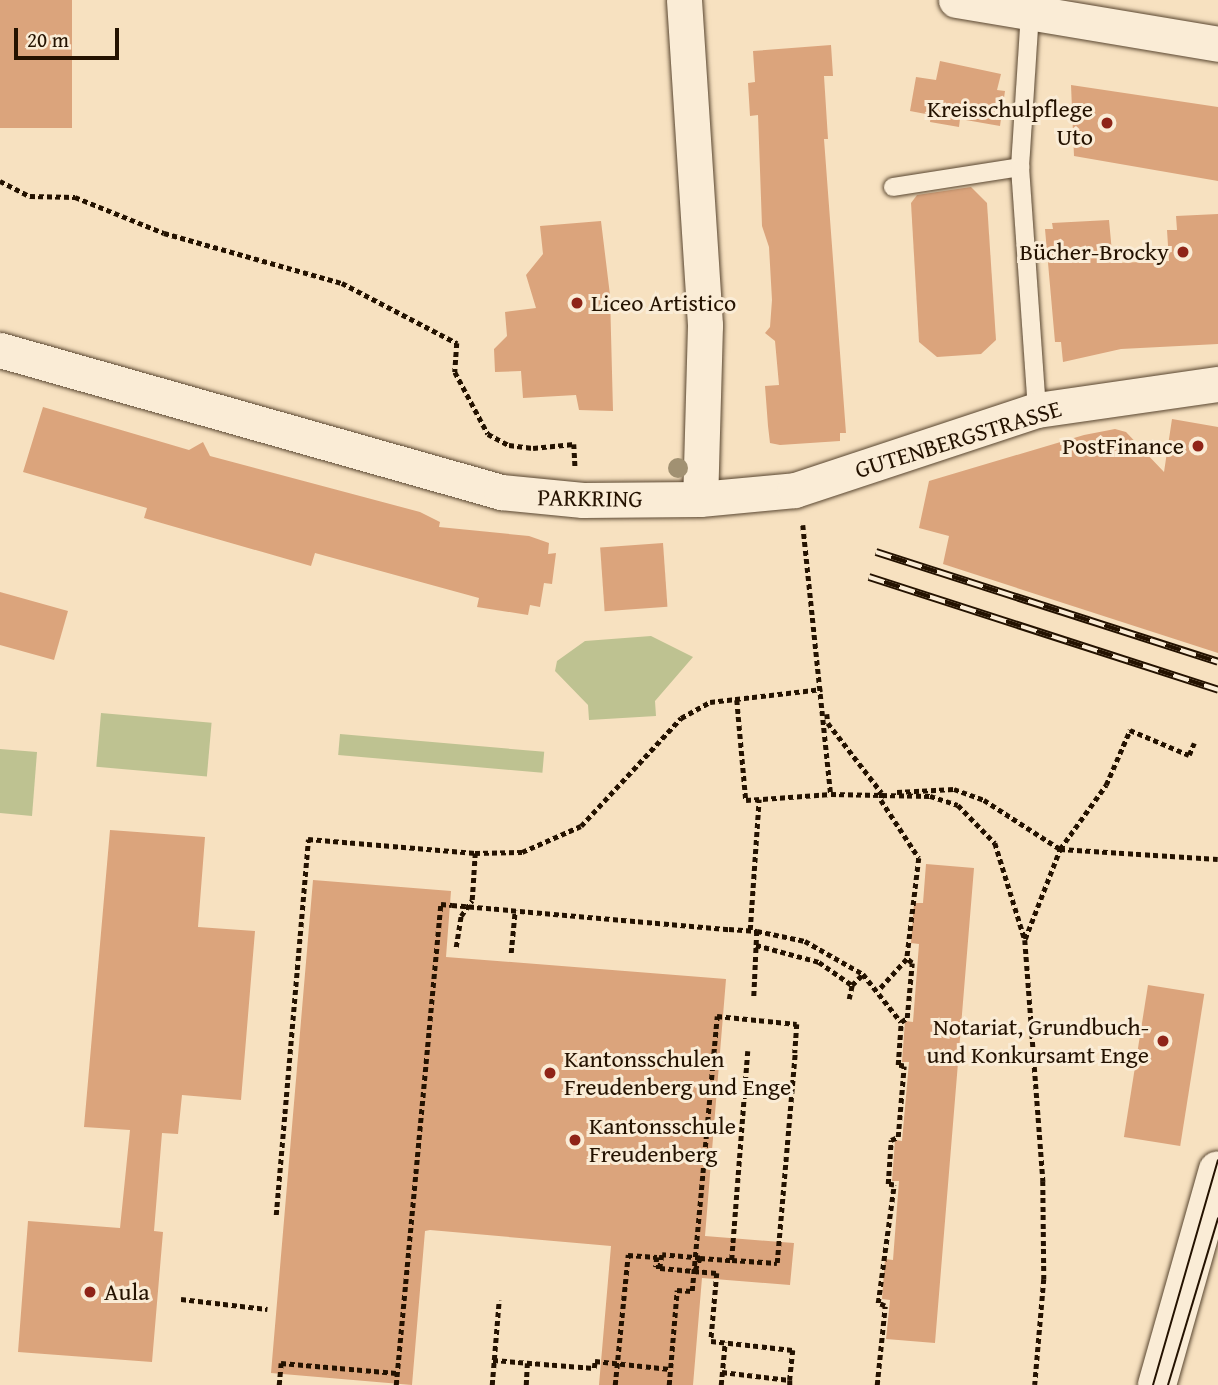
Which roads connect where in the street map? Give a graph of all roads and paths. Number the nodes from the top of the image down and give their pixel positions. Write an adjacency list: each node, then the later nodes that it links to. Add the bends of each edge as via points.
1 (684, 0): 12 (street, via 705,325)
2 (956, 0): 3 (street)
3 (1030, 12): 4 (street); 5 (lane)
4 (1218, 44)
5 (1020, 167): 7 (lane); 10 (lane)
6 (0, 181): 11 (path, via 30,196 88,200 164,233 354,289 457,343 455,372 488,434 533,448 574,444)
7 (893, 187)
8 (0, 350): 11 (street, PARKRING, via 501,492)
9 (1218, 384): 10 (street, GUTENBERGSTRASSE)
10 (1037, 410): 13 (street, GUTENBERGSTRASSE)
11 (585, 489): 12 (street, PARKRING)
12 (700, 499): 13 (street, GUTENBERGSTRASSE)
13 (798, 502): 14 (path)
14 (822, 690): 15 (path); 17 (path, via 828,723); 18 (path)
15 (737, 699): 19 (path, via 746,800); 21 (path, via 710,702 681,718 581,826 559,839 522,852)
16 (1194, 743): 20 (path, via 1189,755 1130,730 1115,768)
17 (882, 793): 18 (path); 20 (path, via 954,789 984,800); 25 (path, via 930,796 958,805 978,822 995,843); 29 (path, via 881,800 919,858)
18 (831, 794): 19 (path)
19 (759, 799): 24 (path)
20 (1060, 849): 22 (path); 25 (path)
21 (475, 853): 27 (path, via 472,900 461,916); 38 (path, via 308,839)
22 (1218, 859)
23 (515, 910): 24 (path, bridge); 28 (path); 50 (path, bridge, via 441,904)
24 (753, 931): 26 (path); 30 (path, via 805,941)
25 (1025, 940): 60 (path, via 1043,1181 1044,1279)
26 (756, 945): 31 (path, via 819,962); 33 (path)
27 (456, 947)
28 (511, 953)
29 (907, 959): 32 (path); 35 (path, via 912,963 907,1018)
30 (863, 974): 31 (path); 32 (path)
31 (852, 985): 34 (path)
32 (879, 990): 35 (path)
33 (754, 996)
34 (849, 999)
35 (901, 1022): 59 (path, via 898,1065 904,1066 898,1137 891,1140 888,1184 894,1185 878,1303 885,1306)
36 (748, 1051): 40 (path)
37 (1217, 1173): 61 (main road)
38 (276, 1216)
39 (700, 1258): 40 (path); 44 (path, via 662,1255 660,1268 716,1273 711,1341); 47 (path, via 698,1270 656,1267 657,1257 628,1255)
40 (732, 1260): 48 (path, bridge, via 777,1263 797,1024 717,1016 692,1291 677,1290)
41 (181, 1299): 43 (path)
42 (499, 1300): 45 (path)
43 (267, 1309)
44 (725, 1342): 49 (path); 51 (path, via 793,1350)
45 (494, 1360): 46 (path); 54 (path)
46 (527, 1363): 47 (path, via 594,1368 595,1361); 55 (path)
47 (617, 1364): 48 (path); 56 (path)
48 (670, 1369): 57 (path)
49 (722, 1372): 51 (path); 58 (path)
50 (397, 1373): 52 (path, via 281,1363); 53 (path)
51 (790, 1382)
52 (279, 1385)
53 (396, 1385)
54 (492, 1385)
55 (526, 1385)
56 (615, 1385)
57 (669, 1385)
58 (721, 1385)
59 (877, 1385)
60 (1035, 1385)
61 (1157, 1385)

